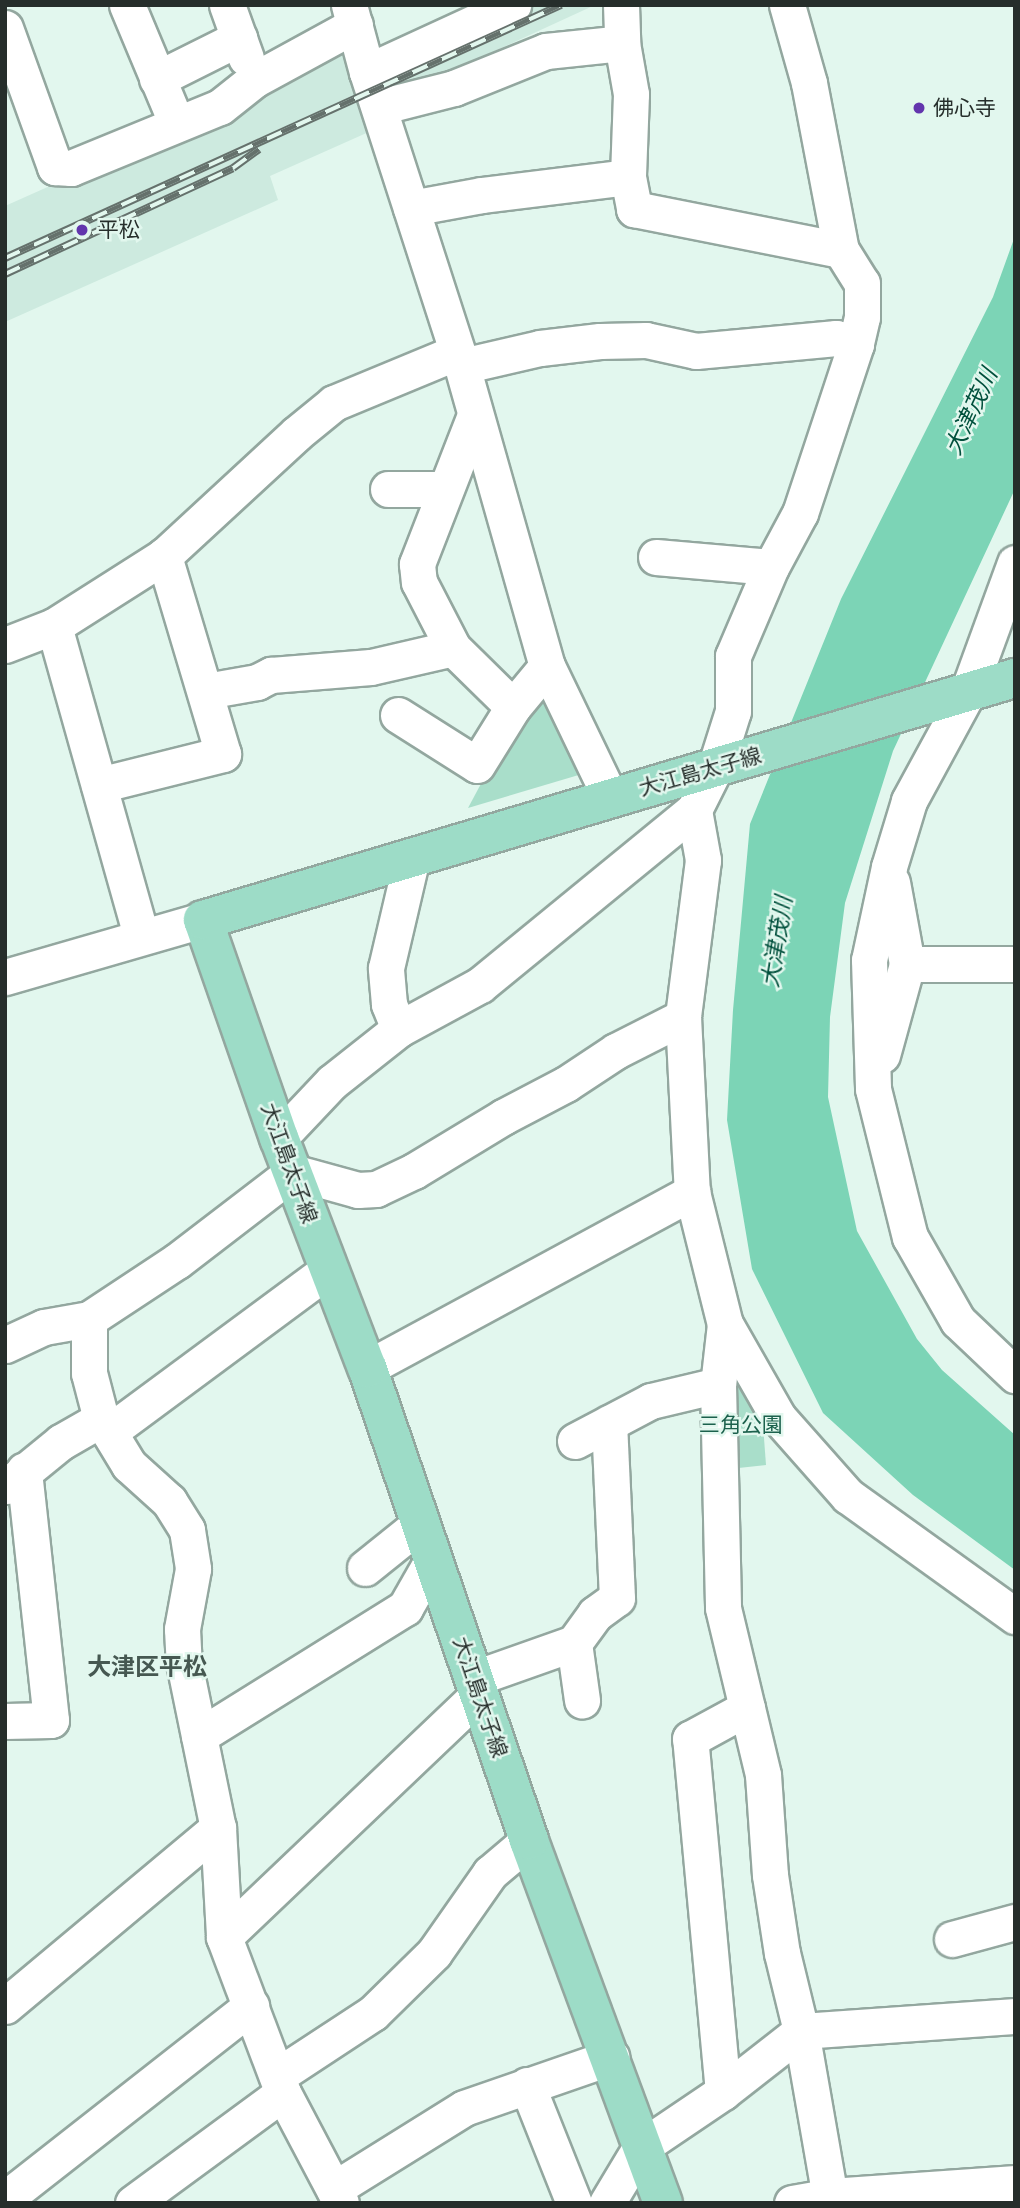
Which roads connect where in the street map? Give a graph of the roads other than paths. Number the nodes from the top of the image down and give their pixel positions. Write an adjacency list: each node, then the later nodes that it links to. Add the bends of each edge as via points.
1 (127, 5): 8 (street, via 163,94)
2 (227, 5): 8 (street)
3 (513, 5): 10 (street)
4 (621, 5): 9 (street)
5 (787, 5): 15 (street, via 809,83)
6 (352, 15): 10 (street); 11 (street)
7 (5, 28): 11 (street, via 55,167 71,168 220,107)
8 (239, 38): 11 (street)
9 (622, 43): 12 (street, via 546,51 454,88); 13 (street, via 631,94)
10 (367, 72): 12 (street)
11 (254, 80)
12 (379, 107): 14 (street)
13 (628, 177): 14 (street); 15 (street, via 634,209)
14 (411, 208): 17 (street)
15 (842, 250): 16 (street, via 862,284)
16 (856, 344): 17 (street, via 836,338 696,351 646,340 600,341); 24 (street, via 800,513)
17 (460, 359): 18 (street); 21 (street, via 334,403)
18 (475, 415): 20 (street); 28 (street)
19 (388, 489): 20 (street)
20 (445, 489): 27 (street, via 417,564 419,582)
21 (164, 556): 25 (street); 30 (street)
22 (656, 557): 24 (street)
23 (1015, 563): 31 (street)
24 (771, 567): 34 (street, via 733,656 733,711)
25 (54, 626): 26 (street); 35 (street)
26 (5, 645)
27 (453, 648): 30 (street, via 372,667 271,675); 32 (street)
28 (547, 666): 32 (street); 36 (street)
29 (1015, 678): 31 (main road, 大江島太子線)
30 (206, 691): 35 (street, via 223,754)
31 (956, 697): 34 (main road, 大江島太子線); 39 (street, via 909,801)
32 (513, 707): 33 (street, via 477,765)
33 (397, 715)
34 (724, 766): 36 (main road, 大江島太子線); 37 (street)
35 (99, 785): 41 (street)
36 (610, 797): 38 (main road, 大江島太子線)
37 (694, 810): 45 (street, via 703,860); 46 (street, via 480,985)
38 (412, 857): 40 (main road, 大江島太子線); 46 (street, via 386,968 389,1004)
39 (889, 867): 42 (street); 47 (street, via 869,960)
40 (203, 920): 41 (street); 48 (main road, 大江島太子線)
41 (141, 936): 44 (street)
42 (907, 964): 43 (street); 47 (street)
43 (1015, 964)
44 (5, 977)
45 (683, 1017): 48 (street, via 615,1051 566,1084 376,1189 358,1190); 49 (street)
46 (399, 1029): 48 (street, via 332,1082)
47 (873, 1089): 55 (street, via 910,1237 958,1321)
48 (286, 1155): 50 (main road, 大江島太子線); 51 (street, via 177,1261)
49 (692, 1192): 52 (street); 54 (street)
50 (328, 1270): 54 (main road, 大江島太子線); 58 (street)
51 (89, 1319): 53 (street, via 44,1328); 58 (street, via 89,1373)
52 (725, 1324): 56 (street); 64 (street, via 778,1417 848,1496)
53 (5, 1345)
54 (367, 1368): 61 (main road, 大江島太子線)
55 (1015, 1376)
56 (718, 1385): 57 (street, via 651,1401); 68 (street, via 723,1608)
57 (610, 1423): 59 (street); 65 (street, via 617,1598 595,1614)
58 (105, 1425): 60 (street, via 61,1442); 70 (street, via 129,1465 169,1501 187,1530 192,1569 182,1629)
59 (575, 1441)
60 (14, 1479): 69 (street, via 51,1720)
61 (421, 1523): 62 (main road, 大江島太子線); 63 (street)
62 (433, 1559): 66 (main road, 大江島太子線); 70 (street, via 405,1608)
63 (365, 1568)
64 (1015, 1616)
65 (575, 1643): 66 (street); 67 (street)
66 (477, 1686): 72 (main road, 大江島太子線); 74 (street)
67 (582, 1700)
68 (747, 1708): 79 (street, via 763,1775 770,1875 782,1953); 83 (street, via 690,1739)
69 (5, 1721)
70 (199, 1736): 71 (street)
71 (218, 1828): 74 (street); 76 (street)
72 (528, 1840): 80 (main road, 大江島太子線); 81 (street, via 490,1873 434,1952 373,2013)
73 (1015, 1922): 75 (street)
74 (225, 1937): 77 (street)
75 (952, 1940)
76 (5, 2006)
77 (251, 2006): 81 (street); 87 (street)
78 (1015, 2015): 79 (street)
79 (802, 2031): 83 (street); 88 (street)
80 (611, 2057): 82 (street); 84 (main road, 大江島太子線)
81 (280, 2084): 86 (street); 89 (street)
82 (527, 2085): 86 (street, via 464,2108); 90 (street)
83 (723, 2092): 84 (street)
84 (640, 2148): 91 (street); 92 (main road, 大江島太子線)
85 (1015, 2183): 88 (street)
86 (337, 2196)
87 (5, 2199)
88 (831, 2199): 93 (street)
89 (133, 2203)
90 (574, 2203)
91 (607, 2203)
92 (663, 2203)
93 (792, 2203)

